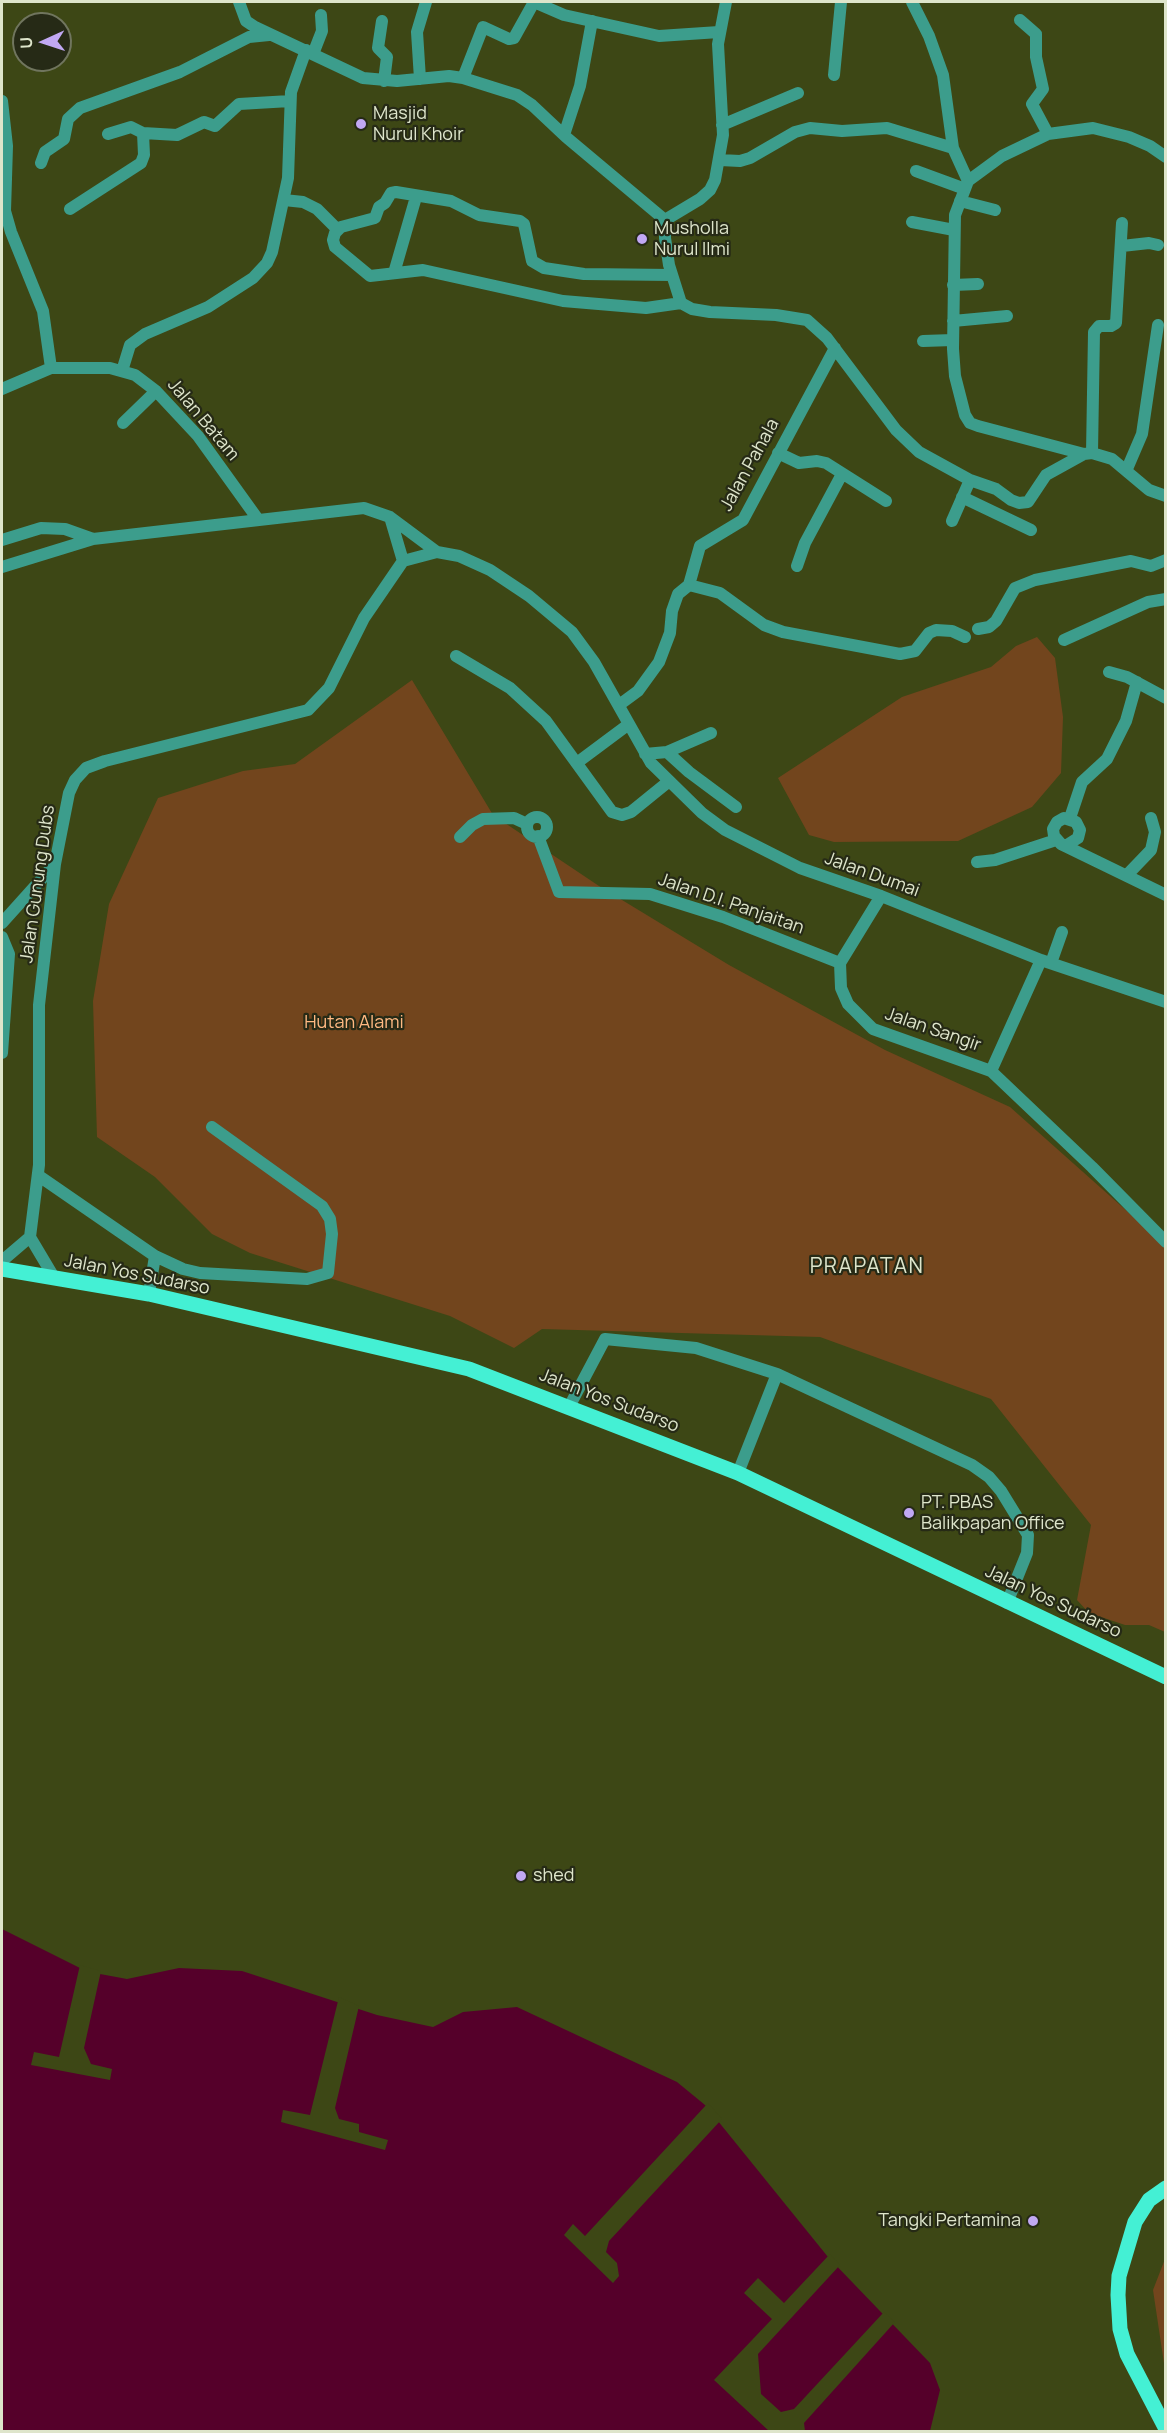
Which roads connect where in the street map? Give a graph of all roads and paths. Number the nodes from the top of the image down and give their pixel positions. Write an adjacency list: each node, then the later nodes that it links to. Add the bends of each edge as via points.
1 (238, 2): 11 (street, via 246,21)
2 (426, 2): 15 (street, via 417,32)
3 (726, 2): 10 (street)
4 (841, 2): 13 (street)
5 (912, 2): 25 (street, via 943,75)
6 (321, 15): 12 (street, via 322,31)
7 (1020, 20): 23 (street, via 1036,34 1043,89 1032,104)
8 (382, 21): 16 (street, via 378,48 387,57)
9 (592, 21): 10 (street, via 659,36); 14 (street, via 564,15 534,2 514,38 483,27); 24 (street, via 582,76)
10 (719, 32): 20 (street)
11 (279, 37): 12 (street); 28 (street, via 249,37 180,72 80,108 68,119 64,139 45,152)
12 (309, 52): 16 (street, via 363,78); 18 (street, via 295,75)
13 (834, 75)
14 (463, 78): 15 (street); 24 (street, via 524,99)
15 (420, 79): 16 (street)
16 (384, 81)
17 (798, 93): 20 (street)
18 (290, 100): 21 (street, via 239,104 215,126 204,122 177,135); 32 (street)
19 (2, 101): 33 (street, via 6,120)
20 (723, 125): 27 (street)
21 (143, 133): 22 (street, via 131,127); 34 (street, via 141,163)
22 (108, 134)
23 (1048, 134): 26 (street, via 1093,128 1129,137); 30 (street, via 1002,156)
24 (564, 135): 36 (street)
25 (953, 148): 27 (street, via 887,128 810,128 795,132 750,158); 30 (street)
26 (1166, 157)
27 (720, 160): 36 (street, via 710,190)
28 (41, 163)
29 (916, 171): 30 (street)
30 (964, 190): 35 (street); 40 (street)
31 (416, 197): 39 (street, via 393,192 375,218); 43 (street); 44 (street, via 451,201 479,215 522,222 532,261 544,268 593,275)
32 (284, 200): 39 (street, via 303,202 317,209); 55 (street, via 267,263 253,278 208,307 145,334 130,345)
33 (3, 209): 54 (street, via 43,311)
34 (70, 209)
35 (995, 210)
36 (665, 220): 44 (street)
37 (912, 222): 40 (street)
38 (1122, 223): 42 (street)
39 (337, 229): 43 (street, via 335,247 366,274)
40 (954, 230): 46 (street)
41 (1158, 245): 42 (street)
42 (1122, 246): 60 (street, via 1116,323 1099,326 1094,332)
43 (394, 273): 47 (street, via 423,270 563,301 646,308)
44 (667, 275): 47 (street)
45 (978, 284): 46 (street)
46 (953, 285): 49 (street)
47 (675, 305): 53 (street, via 710,312 802,317)
48 (1007, 316): 49 (street)
49 (953, 321): 51 (street)
50 (1158, 325): 61 (street, via 1142,434)
51 (953, 340): 52 (street); 60 (street, via 957,390 970,423)
52 (923, 341)
53 (835, 348): 59 (street, Jalan Pahala); 63 (street, via 908,442 925,456)
54 (51, 368): 55 (street, Jalan Batam); 56 (street, Jalan Batam)
55 (122, 371): 57 (street, Jalan Batam, via 135,375)
56 (2, 389)
57 (156, 391): 58 (street); 68 (street, Jalan Batam, via 198,436)
58 (123, 423)
59 (778, 453): 62 (street, via 799,463 822,462); 78 (street, Jalan Pahala, via 743,520 700,546)
60 (1088, 454): 61 (street, via 1112,459); 63 (street, via 1046,475 1028,502 1011,500 996,489)
61 (1128, 470): 64 (street, via 1149,490)
62 (842, 474): 66 (street); 76 (street)
63 (970, 480): 65 (street)
64 (1166, 496)
65 (962, 497): 69 (street); 70 (street)
66 (886, 501)
67 (390, 517): 68 (street, via 364,508); 73 (street); 75 (street)
68 (257, 518): 71 (street)
69 (952, 521)
70 (1031, 530)
71 (93, 539): 72 (street, via 65,529 41,528); 77 (street)
72 (2, 540)
73 (437, 552): 75 (street); 87 (street, Jalan Dumai, via 459,556 489,570 529,596 572,632)
74 (1166, 560): 80 (street, via 1151,566 1131,561 1035,580 1015,588 996,621)
75 (403, 561): 100 (street, Jalan Gunung Dubs, via 364,618 329,688 308,710 86,768 69,793)
76 (797, 566)
77 (2, 567)
78 (689, 585): 81 (street, via 720,593 765,625 783,632 900,654 915,651 936,630); 87 (street, Jalan Pahala, via 678,594 659,662 638,691)
79 (1166, 598): 82 (street, via 1148,602)
80 (978, 629)
81 (965, 637)
82 (1064, 640)
83 (456, 656): 92 (street, via 510,688 546,721)
84 (1109, 672): 85 (street)
85 (1137, 682): 86 (street); 95 (street, via 1126,721 1107,759 1083,782)
86 (1166, 698)
87 (619, 705): 88 (street, Jalan Dumai)
88 (630, 724): 91 (street, Jalan Dumai); 92 (street)
89 (711, 733): 90 (street)
90 (667, 752): 91 (street); 94 (street)
91 (645, 754): 93 (street, Jalan Dumai)
92 (579, 762): 93 (street, via 612,812 622,815)
93 (668, 782): 103 (street, Jalan Dumai, via 702,813 740,838 800,868)
94 (736, 807)
95 (1070, 818): 98 (street, via 1060,819 1055,825 1053,832); 98 (street, via 1078,825 1080,834 1075,842)
96 (1150, 818): 101 (street, via 1155,832 1151,850)
97 (460, 837): 108 (street, Jalan D.I. Panjaitan, via 483,819 514,818 527,824 535,817 543,819 546,829 538,836 559,892 650,894 723,917)
98 (1061, 842): 99 (street); 101 (street)
99 (977, 862)
100 (55, 864): 104 (street); 113 (street, Jalan Gunung Dubs, via 39,1005)
101 (1127, 875): 102 (street)
102 (1166, 895)
103 (881, 896): 107 (street, Jalan Dumai); 108 (street)
104 (2, 923)
105 (1062, 932): 107 (street, Jalan Sangir)
106 (2, 937): 110 (street, via 9,954)
107 (1046, 961): 109 (street, Jalan Dumai); 111 (street, Jalan Sangir)
108 (840, 963): 111 (street, Jalan Sangir, via 841,988 848,1004 873,1029)
109 (1166, 1002)
110 (2, 1053)
111 (991, 1071): 115 (street, Jalan Sangir)
112 (212, 1127): 116 (street, via 322,1206 330,1219 332,1234 328,1273 307,1280 200,1273)
113 (39, 1176): 114 (street, Jalan Gunung Dubs); 116 (street)
114 (30, 1237): 117 (street); 119 (street)
115 (1166, 1242)
116 (155, 1256): 120 (street)
117 (2, 1261)
118 (2, 1269): 119 (main road, Jalan Yos Sudarso)
119 (55, 1279): 120 (main road, Jalan Yos Sudarso)
120 (149, 1294): 122 (main road, Jalan Yos Sudarso, via 469,1369)
121 (777, 1374): 122 (street, via 696,1348 605,1339); 123 (street); 124 (street, via 972,1465 989,1477 1028,1535 1027,1553)
122 (569, 1407): 123 (main road, Jalan Yos Sudarso)
123 (738, 1473): 124 (main road, Jalan Yos Sudarso)
124 (1007, 1603): 125 (main road, Jalan Yos Sudarso)
125 (1166, 1677)
126 (1166, 2188): 127 (main road, via 1149,2200 1135,2222 1119,2276 1118,2295 1120,2329 1127,2354)
127 (1166, 2429)

